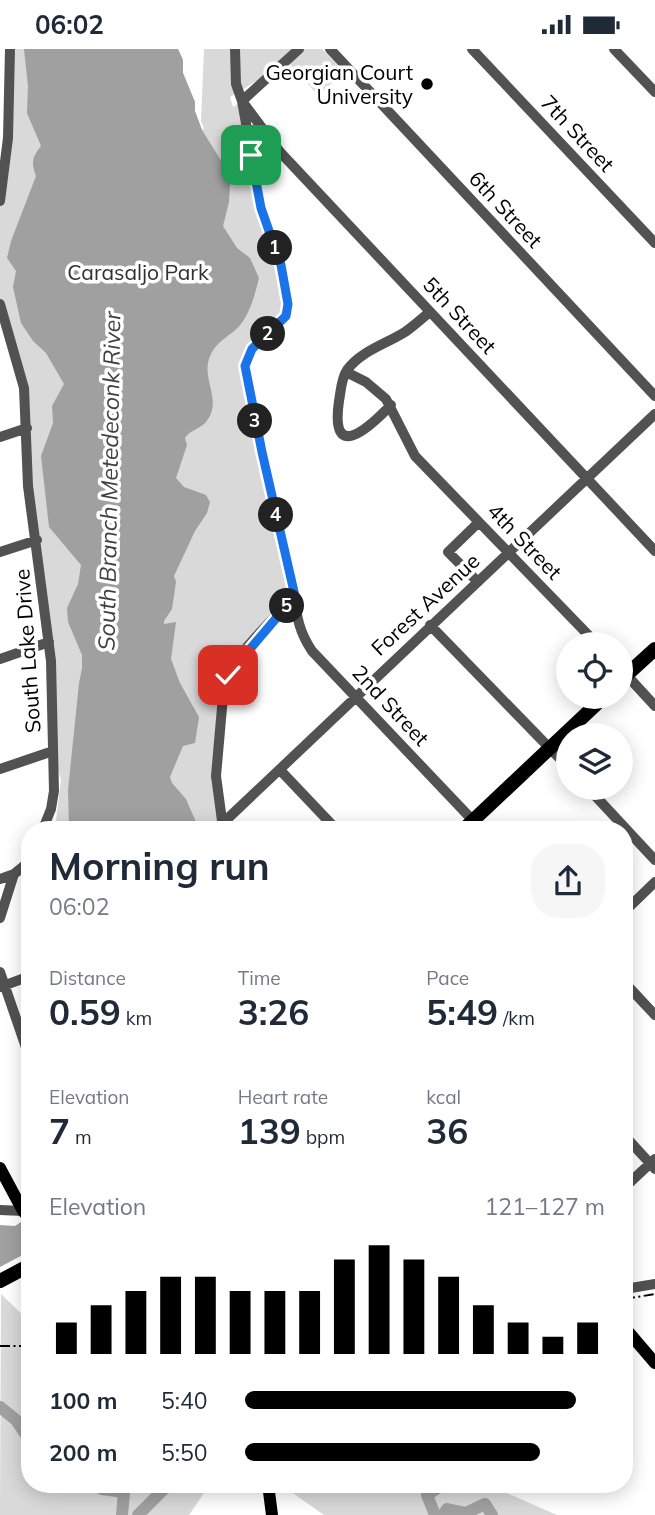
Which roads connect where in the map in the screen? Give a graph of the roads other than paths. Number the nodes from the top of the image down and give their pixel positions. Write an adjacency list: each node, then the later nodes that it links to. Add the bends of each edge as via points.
1 (10, 49): 9 (street, via 8,138)
2 (235, 49): 8 (street, 2nd Street, via 236,84)
3 (299, 49): 8 (street)
4 (330, 49): 15 (street, 6th Street)
5 (472, 49): 10 (street, 7th Street)
6 (614, 49): 7 (street)
7 (655, 92)
8 (242, 101): 12 (street, 5th Street, via 280,152); 27 (street, 2nd Street, via 261,208 281,265 288,304 283,319 252,349 245,366)
9 (0, 201)
10 (655, 243)
11 (0, 304): 13 (street, South Lake Drive)
12 (430, 312): 14 (street, via 367,352); 20 (street, 5th Street)
13 (3, 328): 18 (street, South Lake Drive, via 24,388)
14 (346, 372): 16 (street); 16 (street, via 336,419 343,436 349,438 373,425)
15 (655, 396)
16 (391, 405): 21 (street, 4th Street, via 415,456)
17 (655, 414): 20 (street, Forest Avenue)
18 (27, 428): 19 (street); 22 (street, South Lake Drive, via 28,486)
19 (0, 437)
20 (586, 479): 23 (street, 5th Street); 25 (street, Forest Avenue)
21 (479, 522): 25 (street, 4th Street); 26 (street, via 448,552)
22 (37, 540): 24 (street); 30 (street, South Lake Drive)
23 (655, 551)
24 (0, 552)
25 (509, 552): 26 (street, Forest Avenue); 29 (street, 4th Street)
26 (477, 582): 28 (street, Forest Avenue)
27 (295, 596): 35 (street, 2nd Street, via 303,637); 45 (street, via 248,648 224,685 216,776)
28 (430, 625): 35 (street, Forest Avenue); 38 (street)
29 (586, 632)
30 (49, 642): 32 (street); 39 (street, South Lake Drive)
31 (655, 649): 33 (highway)
32 (0, 659)
33 (633, 667)
34 (633, 685): 36 (street)
35 (356, 696): 42 (street, Forest Avenue); 48 (street, 2nd Street)
36 (655, 706)
37 (591, 709): 38 (highway)
38 (550, 748): 40 (street); 49 (highway)
39 (53, 751): 41 (street); 44 (street, South Lake Drive, via 54,791)
40 (556, 754)
41 (0, 769)
42 (280, 770): 46 (street, Forest Avenue); 47 (street)
43 (599, 800): 50 (street)
44 (46, 821)
45 (222, 821)
46 (228, 821)
47 (328, 821)
48 (468, 821)
49 (479, 821)
50 (619, 821)
51 (633, 836): 52 (street)
52 (655, 860)
53 (21, 868): 54 (street)
54 (14, 874): 55 (street); 58 (street)
55 (0, 879)
56 (655, 882): 57 (street)
57 (633, 903)
58 (0, 918)
59 (0, 972): 61 (street)
60 (21, 979): 61 (street)
61 (2, 986): 64 (street)
62 (633, 992): 63 (street)
63 (655, 1015)
64 (21, 1036)
65 (633, 1144): 66 (street)
66 (654, 1164): 68 (street)
67 (0, 1168): 69 (main road)
68 (633, 1181)
69 (21, 1202)
70 (0, 1210): 71 (street)
71 (21, 1212)
72 (21, 1270): 73 (highway)
73 (0, 1280)
74 (655, 1284): 75 (street)
75 (633, 1288)
76 (633, 1339): 77 (main road)
77 (655, 1363)
78 (269, 1493): 79 (main road)
79 (272, 1515)

